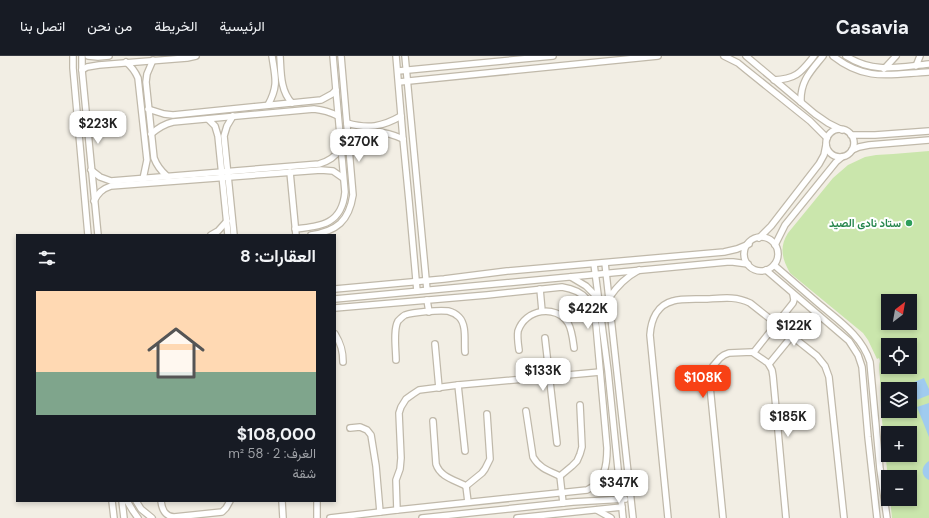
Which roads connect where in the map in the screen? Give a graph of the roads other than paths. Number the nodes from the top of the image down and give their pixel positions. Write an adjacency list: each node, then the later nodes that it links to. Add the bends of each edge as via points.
1 (73, 56): 65 (street)
2 (82, 56): 27 (street)
3 (88, 56): 4 (street)
4 (109, 56)
5 (196, 56): 22 (street)
6 (272, 56): 37 (street, via 276,84)
7 (280, 56): 36 (street, via 284,90)
8 (333, 56): 34 (street)
9 (341, 56): 43 (street)
10 (396, 56): 29 (street)
11 (405, 56): 28 (street)
12 (553, 56): 28 (street)
13 (658, 56): 33 (street)
14 (724, 56): 52 (street, via 738,63 810,121)
15 (746, 56): 31 (street)
16 (814, 56): 31 (street, via 796,76)
17 (823, 56): 35 (street, via 804,82)
18 (833, 56): 30 (street, via 852,68 873,74)
19 (846, 56): 26 (street, via 865,66)
20 (896, 56): 26 (street)
21 (920, 56): 25 (street)
22 (153, 60): 23 (street); 38 (street, via 146,82)
23 (126, 62): 27 (street, via 99,64); 61 (street, via 138,78 147,160)
24 (929, 64): 25 (street)
25 (916, 66): 26 (street)
26 (884, 69)
27 (82, 70): 56 (street)
28 (407, 70): 29 (street); 33 (street)
29 (398, 71): 32 (street)
30 (929, 72)
31 (774, 80): 35 (street)
32 (399, 82): 33 (street); 41 (street)
33 (408, 82): 83 (street)
34 (336, 90): 36 (street, via 321,100); 40 (street)
35 (801, 102): 44 (street, via 828,123)
36 (292, 103): 37 (street)
37 (268, 105): 38 (street, via 172,115)
38 (148, 109): 47 (street)
39 (232, 116): 40 (street, via 314,109); 42 (street); 58 (street, via 224,136)
40 (338, 116): 53 (street)
41 (401, 116): 43 (street, via 391,122 369,127); 50 (street)
42 (208, 119): 47 (street, via 173,122 161,126); 58 (street, via 217,131)
43 (347, 123): 49 (street)
44 (842, 130): 48 (street); 52 (street, via 831,132)
45 (929, 131): 46 (street)
46 (922, 132): 48 (street); 51 (street)
47 (151, 134): 59 (street, via 154,158)
48 (851, 135): 54 (street, via 854,142)
49 (349, 137): 50 (street, via 359,133 381,132); 70 (street, via 352,205 341,223)
50 (403, 138): 84 (street)
51 (926, 140): 54 (street, via 869,145)
52 (827, 141): 55 (street, via 830,152); 71 (street, via 819,164)
53 (341, 148): 58 (street, via 329,160 319,164); 60 (street)
54 (852, 150): 55 (street)
55 (842, 157): 73 (street, via 785,225)
56 (91, 170): 61 (street, via 111,181); 62 (street)
57 (290, 172): 58 (street); 60 (street, via 327,170); 64 (street)
58 (225, 174): 59 (street); 62 (street, via 111,186 100,191); 63 (street); 69 (street)
59 (167, 176): 61 (street)
60 (343, 178): 64 (street, via 344,200 338,214 326,224)
61 (143, 179)
62 (94, 201): 66 (street)
63 (227, 221): 67 (street); 68 (street)
64 (296, 232)
65 (88, 234)
66 (98, 234)
67 (213, 234)
68 (228, 234)
69 (234, 234)
70 (316, 234)
71 (759, 238): 72 (street); 73 (street, via 766,238)
72 (749, 244): 74 (street, via 724,252); 76 (street, via 745,251)
73 (775, 245): 77 (street, via 778,259)
74 (605, 263): 75 (street); 80 (street)
75 (594, 264): 81 (street); 83 (street)
76 (748, 264): 78 (street, via 727,262); 79 (street, via 754,269)
77 (774, 265): 79 (street); 107 (street, via 850,330)
78 (640, 270): 80 (street); 90 (street, via 620,284)
79 (766, 270): 89 (street)
80 (606, 273): 81 (street); 90 (street)
81 (595, 274): 82 (street); 92 (street)
82 (570, 277): 87 (street); 92 (street, via 586,286)
83 (426, 280): 84 (street); 87 (street)
84 (417, 281): 85 (street); 88 (street)
85 (336, 289)
86 (540, 289): 93 (street); 95 (street); 112 (street, via 572,288 589,301 594,312)
87 (427, 290): 88 (street)
88 (418, 291): 91 (street)
89 (793, 293): 97 (street); 98 (street, via 793,303)
90 (609, 298): 126 (street)
91 (336, 299)
92 (599, 299): 127 (street)
93 (427, 300): 94 (street); 96 (street)
94 (336, 308)
95 (542, 311): 103 (street, via 555,313 566,320 570,325); 104 (street, via 534,313 522,323 517,338)
96 (429, 312): 105 (street, via 449,311 459,317 464,327); 109 (street, via 404,316 398,322)
97 (819, 316): 100 (street, via 808,317); 108 (street, via 849,341)
98 (776, 323): 100 (street); 106 (street); 159 (street, via 750,303 731,297 674,300 668,302 654,317 650,335)
99 (336, 336): 110 (street, via 343,352)
100 (792, 336): 111 (street); 162 (street, via 817,356 829,377)
101 (545, 338): 113 (street)
102 (435, 344): 115 (street)
103 (574, 348)
104 (519, 350)
105 (465, 352)
106 (754, 352): 111 (street); 160 (street, via 724,355 713,366 709,376)
107 (867, 352): 108 (street); 142 (street)
108 (858, 355): 144 (street, via 862,367)
109 (396, 360)
110 (343, 362)
111 (769, 364): 161 (street, via 773,376)
112 (600, 372): 113 (street); 125 (street, via 607,448 606,467 601,478 587,490)
113 (550, 376): 114 (street); 121 (street)
114 (458, 385): 115 (street); 122 (street)
115 (439, 388): 143 (street, via 420,390 406,399 401,406 401,465 396,480)
116 (580, 405): 123 (street, via 582,447 577,461)
117 (526, 412): 123 (street, via 533,457 540,466)
118 (487, 414): 124 (street, via 490,459 482,473)
119 (433, 421): 124 (street, via 438,468 445,475)
120 (350, 428): 145 (street, via 360,427 371,435)
121 (557, 443)
122 (465, 451)
123 (560, 476): 125 (street)
124 (466, 486): 137 (street)
125 (562, 493): 137 (street); 138 (street)
126 (631, 498): 127 (street); 158 (street)
127 (621, 499): 128 (street); 139 (street)
128 (607, 500): 138 (street); 140 (street, via 610,506)
129 (112, 502): 147 (street)
130 (122, 502): 148 (street)
131 (128, 502): 149 (street)
132 (137, 502): 150 (street)
133 (161, 502): 146 (street, via 166,514 170,516)
134 (229, 502): 146 (street, via 222,512)
135 (282, 502): 151 (street)
136 (317, 502): 152 (street)
137 (468, 502): 143 (street)
138 (564, 502): 154 (street)
139 (622, 507): 140 (street); 157 (street)
140 (607, 508): 141 (street)
141 (596, 509): 155 (street); 156 (street)
142 (886, 509): 144 (street); 164 (street)
143 (397, 510): 145 (street)
144 (876, 510): 163 (street)
145 (380, 512): 153 (street)
146 (196, 516)
147 (114, 518)
148 (124, 518)
149 (138, 518)
150 (152, 518)
151 (283, 518)
152 (317, 518)
153 (330, 518)
154 (422, 518)
155 (517, 518)
156 (611, 518)
157 (623, 518)
158 (633, 518)
159 (668, 518)
160 (723, 518)
161 (786, 518)
162 (844, 518)
163 (877, 518)
164 (887, 518)

